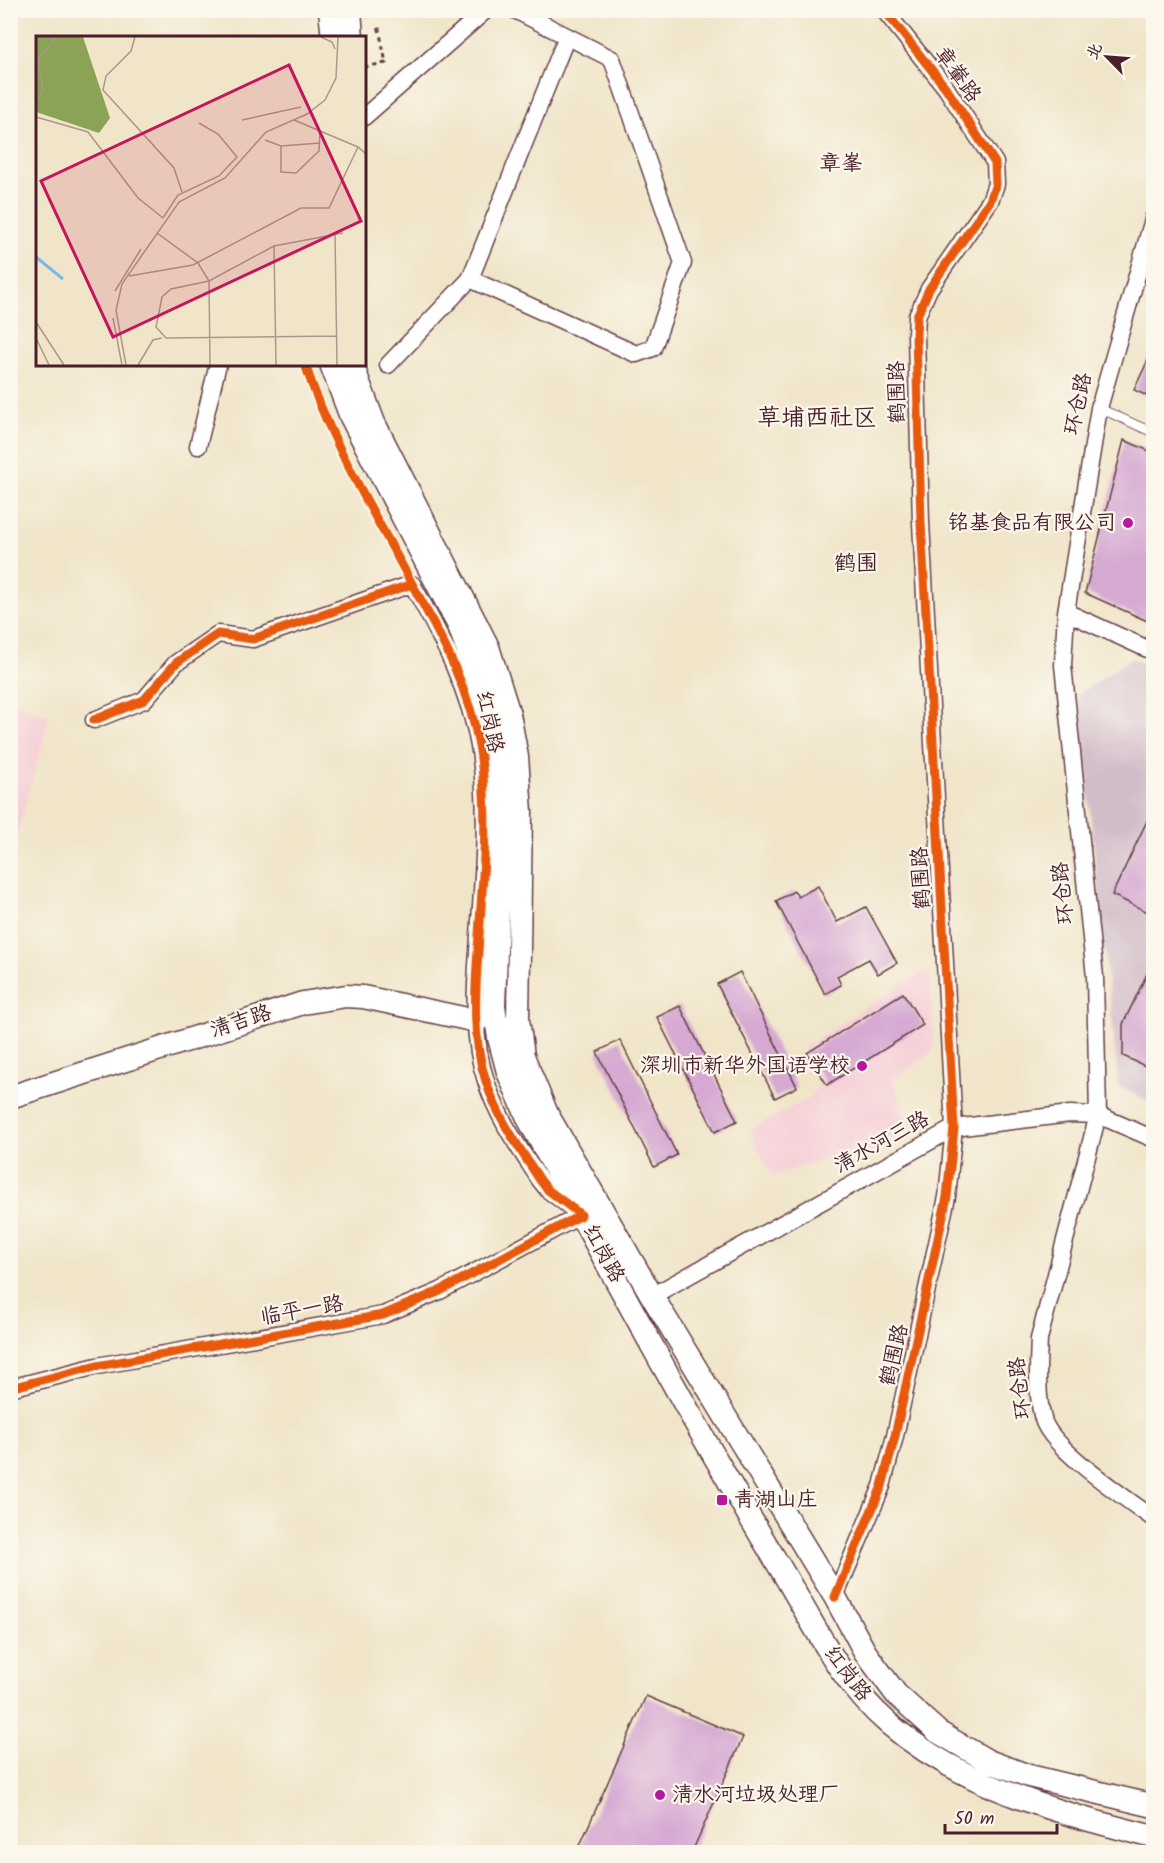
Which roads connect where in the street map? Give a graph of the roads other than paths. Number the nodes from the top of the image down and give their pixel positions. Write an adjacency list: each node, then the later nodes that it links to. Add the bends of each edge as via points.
1 (330, 10): 6 (main road)
2 (350, 10): 7 (main road)
3 (486, 10): 9 (street)
4 (515, 10): 8 (street)
5 (884, 10): 10 (street, 章輋路, via 946,88)
6 (333, 36)
7 (352, 36)
8 (567, 36): 12 (street); 12 (street, via 612,58 683,263 653,348 636,354)
9 (366, 115)
10 (995, 163): 26 (street, 鹤围路, via 996,184 990,201 929,289 917,316 915,335 921,523)
11 (1154, 216): 17 (street, 环仓路)
12 (470, 279): 13 (street)
13 (388, 365)
14 (218, 366): 19 (street)
15 (332, 366): 28 (main road, 红岗路, via 351,417 459,626 482,687 495,742 500,790 494,984 499,1038 520,1104)
16 (353, 366): 29 (main road, 红岗路, via 370,415 488,647 509,714 521,812 518,1019 528,1071 546,1114)
17 (1099, 408): 18 (lane); 20 (street, 环仓路)
18 (1154, 433)
19 (198, 446)
20 (1066, 612): 21 (street); 25 (street, 环仓路, via 1063,664 1095,977)
21 (1154, 652)
22 (94, 720): 23 (street, via 144,700 176,663 218,634 253,639 412,584 460,679 480,752 484,838)
23 (477, 1021): 24 (main road, 清吉路, via 363,997 303,1002); 28 (street, via 480,1060 504,1121 548,1190)
24 (10, 1097)
25 (1098, 1115): 26 (street, 清水河三路, via 1070,1114); 27 (street, 清水河三路); 31 (street, 环仓路, via 1039,1340 1044,1422 1061,1445)
26 (954, 1128): 29 (street, 清水河三路); 34 (street, 鹤围路, via 945,1208 895,1436 882,1486)
27 (1154, 1139)
28 (581, 1215): 30 (street, 临平一路, via 440,1291 383,1315 97,1366); 33 (main road, 红岗路)
29 (652, 1296): 32 (main road, 红岗路)
30 (10, 1388)
31 (1154, 1519)
32 (814, 1564): 33 (main road, via 806,1557 795,1558 789,1562); 34 (main road, 红岗路)
33 (785, 1576): 36 (main road, 红岗路, via 845,1678 888,1723 919,1746 1002,1792)
34 (835, 1597): 35 (main road, 红岗路, via 885,1681 922,1719 955,1743 1029,1776)
35 (1154, 1806)
36 (1154, 1837)

